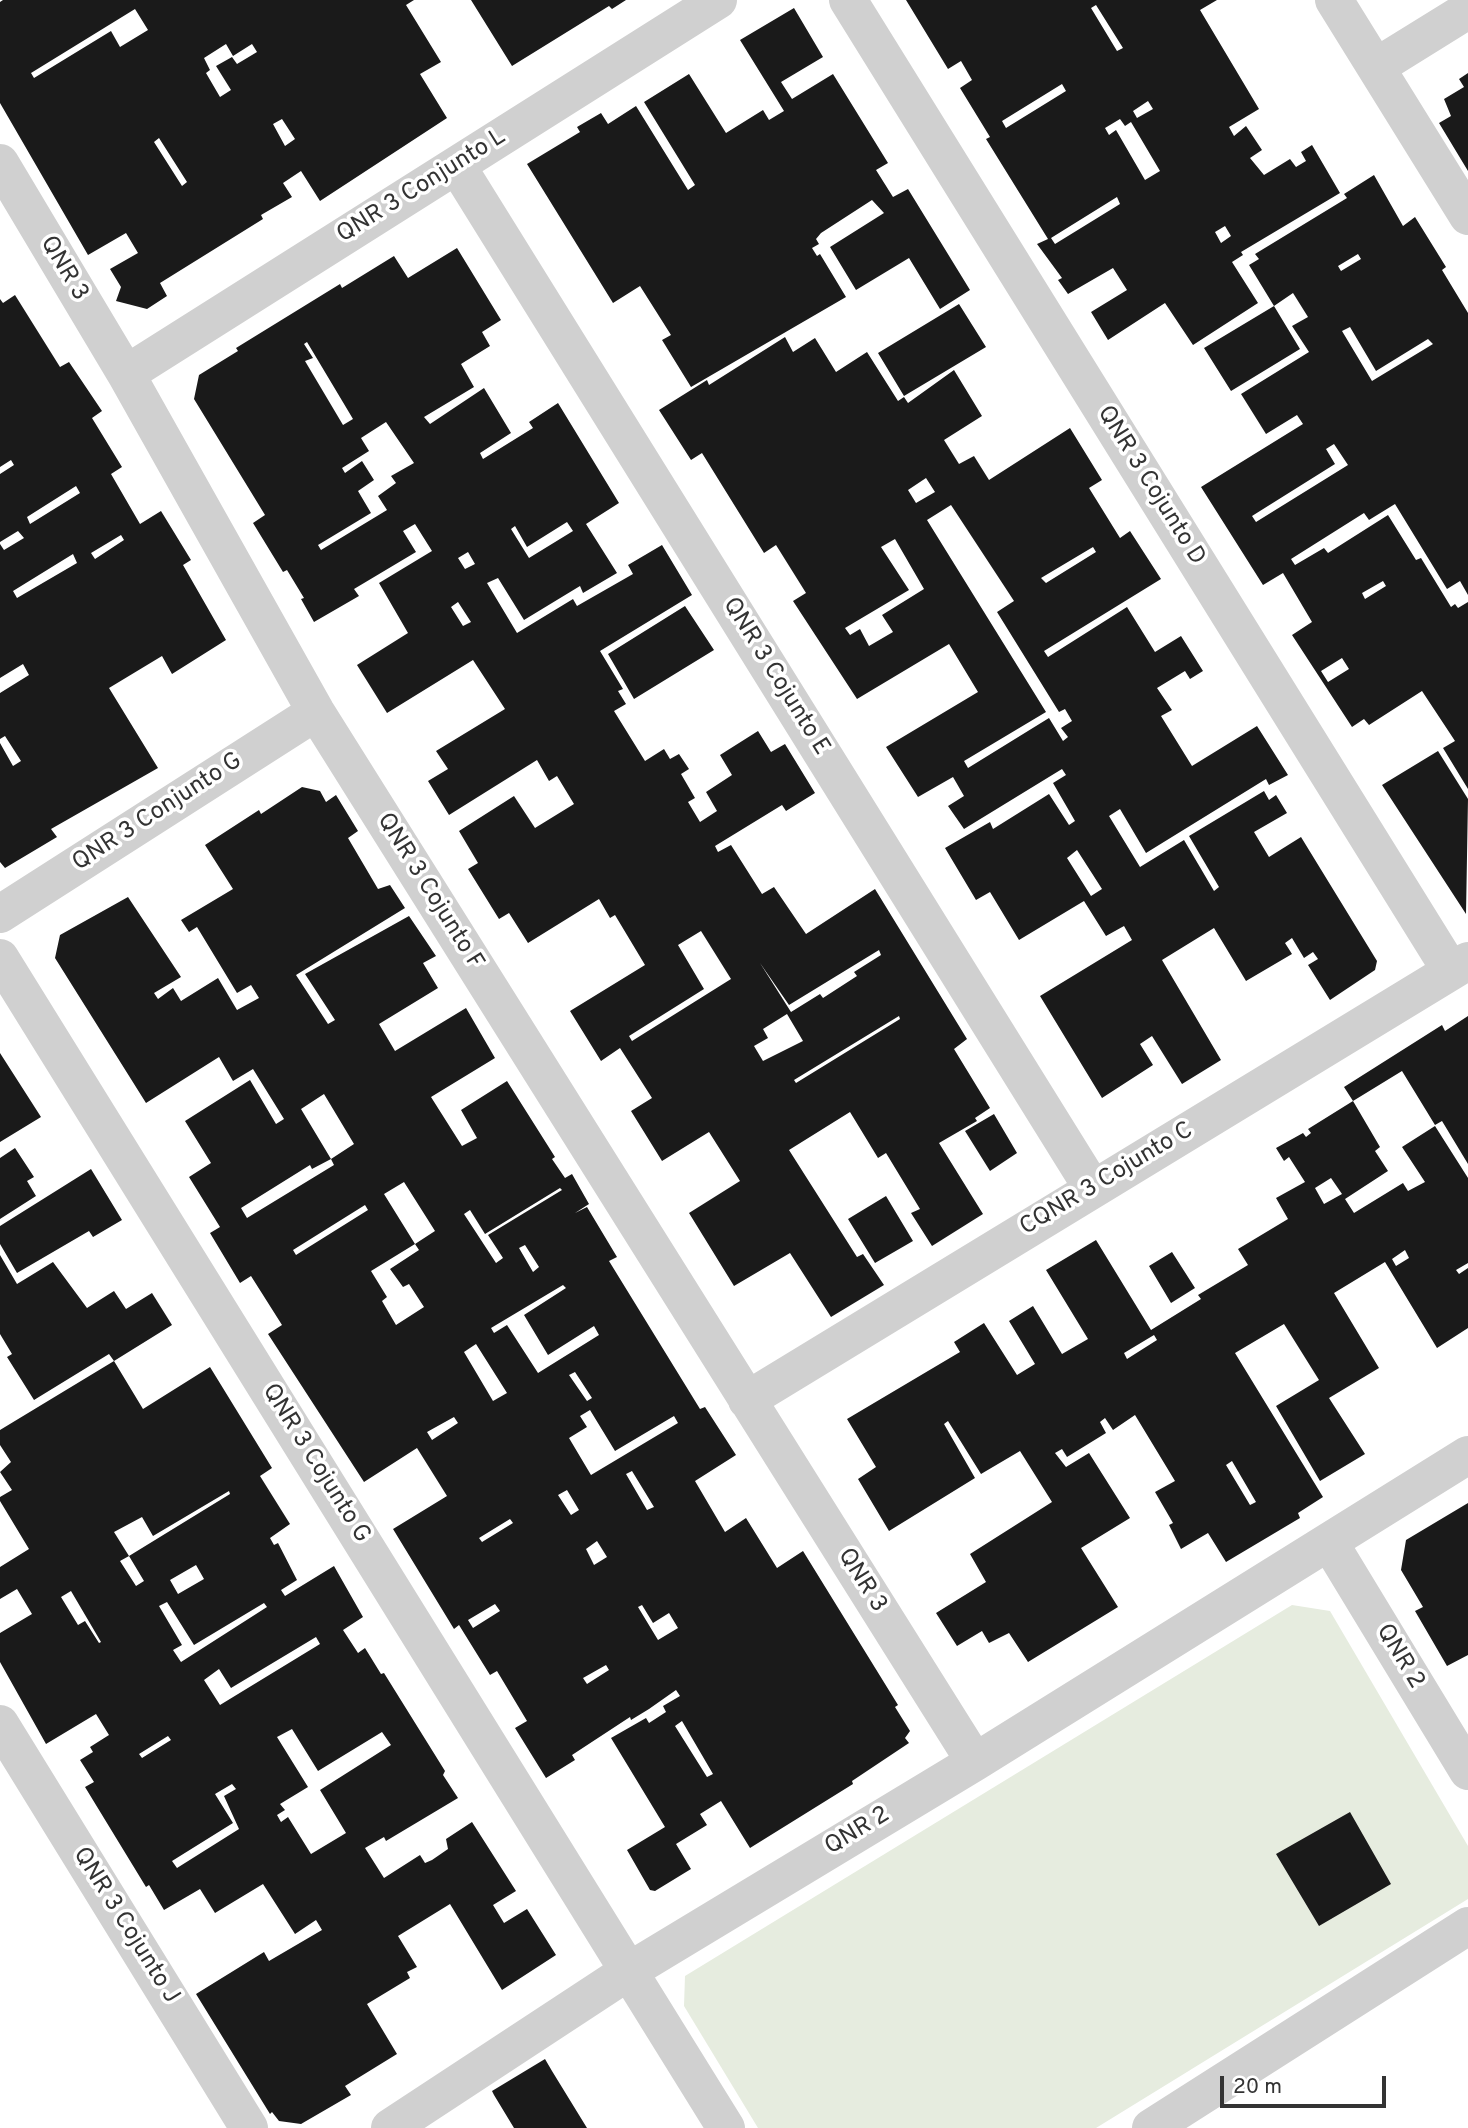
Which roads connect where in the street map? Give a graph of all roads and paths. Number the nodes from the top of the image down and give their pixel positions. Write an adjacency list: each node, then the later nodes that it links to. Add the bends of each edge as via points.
1 (718, 0): 7 (street, QNR 3 Conjunto L)
2 (848, 0): 13 (street, QNR 3 Cojunto D)
3 (1334, 0): 5 (street)
4 (1468, 10): 5 (street)
5 (1376, 67): 8 (street)
6 (0, 163): 9 (street, QNR 3)
7 (457, 166): 9 (street, QNR 3 Conjunto L); 14 (street, QNR 3 Cojunto E)
8 (1468, 216)
9 (126, 374): 10 (street, QNR 3 Cojunto F)
10 (316, 712): 11 (street, QNR 3 Conjunto G); 15 (street, QNR 3 Cojunto F)
11 (0, 914)
12 (0, 958): 22 (street, QNR 3 Cojunto G)
13 (1460, 966): 14 (street, CQNR 3 Cojunto C)
14 (1093, 1189): 15 (street, CQNR 3 Cojunto C)
15 (747, 1400): 19 (street, QNR 3)
16 (1468, 1455): 17 (street, QNR 2)
17 (1329, 1542): 19 (street, QNR 2); 20 (street, QNR 2)
18 (0, 1724): 23 (street, QNR 3 Cojunto J)
19 (975, 1762): 22 (street, QNR 2)
20 (1468, 1771)
21 (1468, 1926): 26 (street)
22 (629, 1971): 24 (street, QNR 2); 25 (street, QNR 3 Cojunto G)
23 (249, 2128)
24 (390, 2128)
25 (726, 2128)
26 (1151, 2128)

